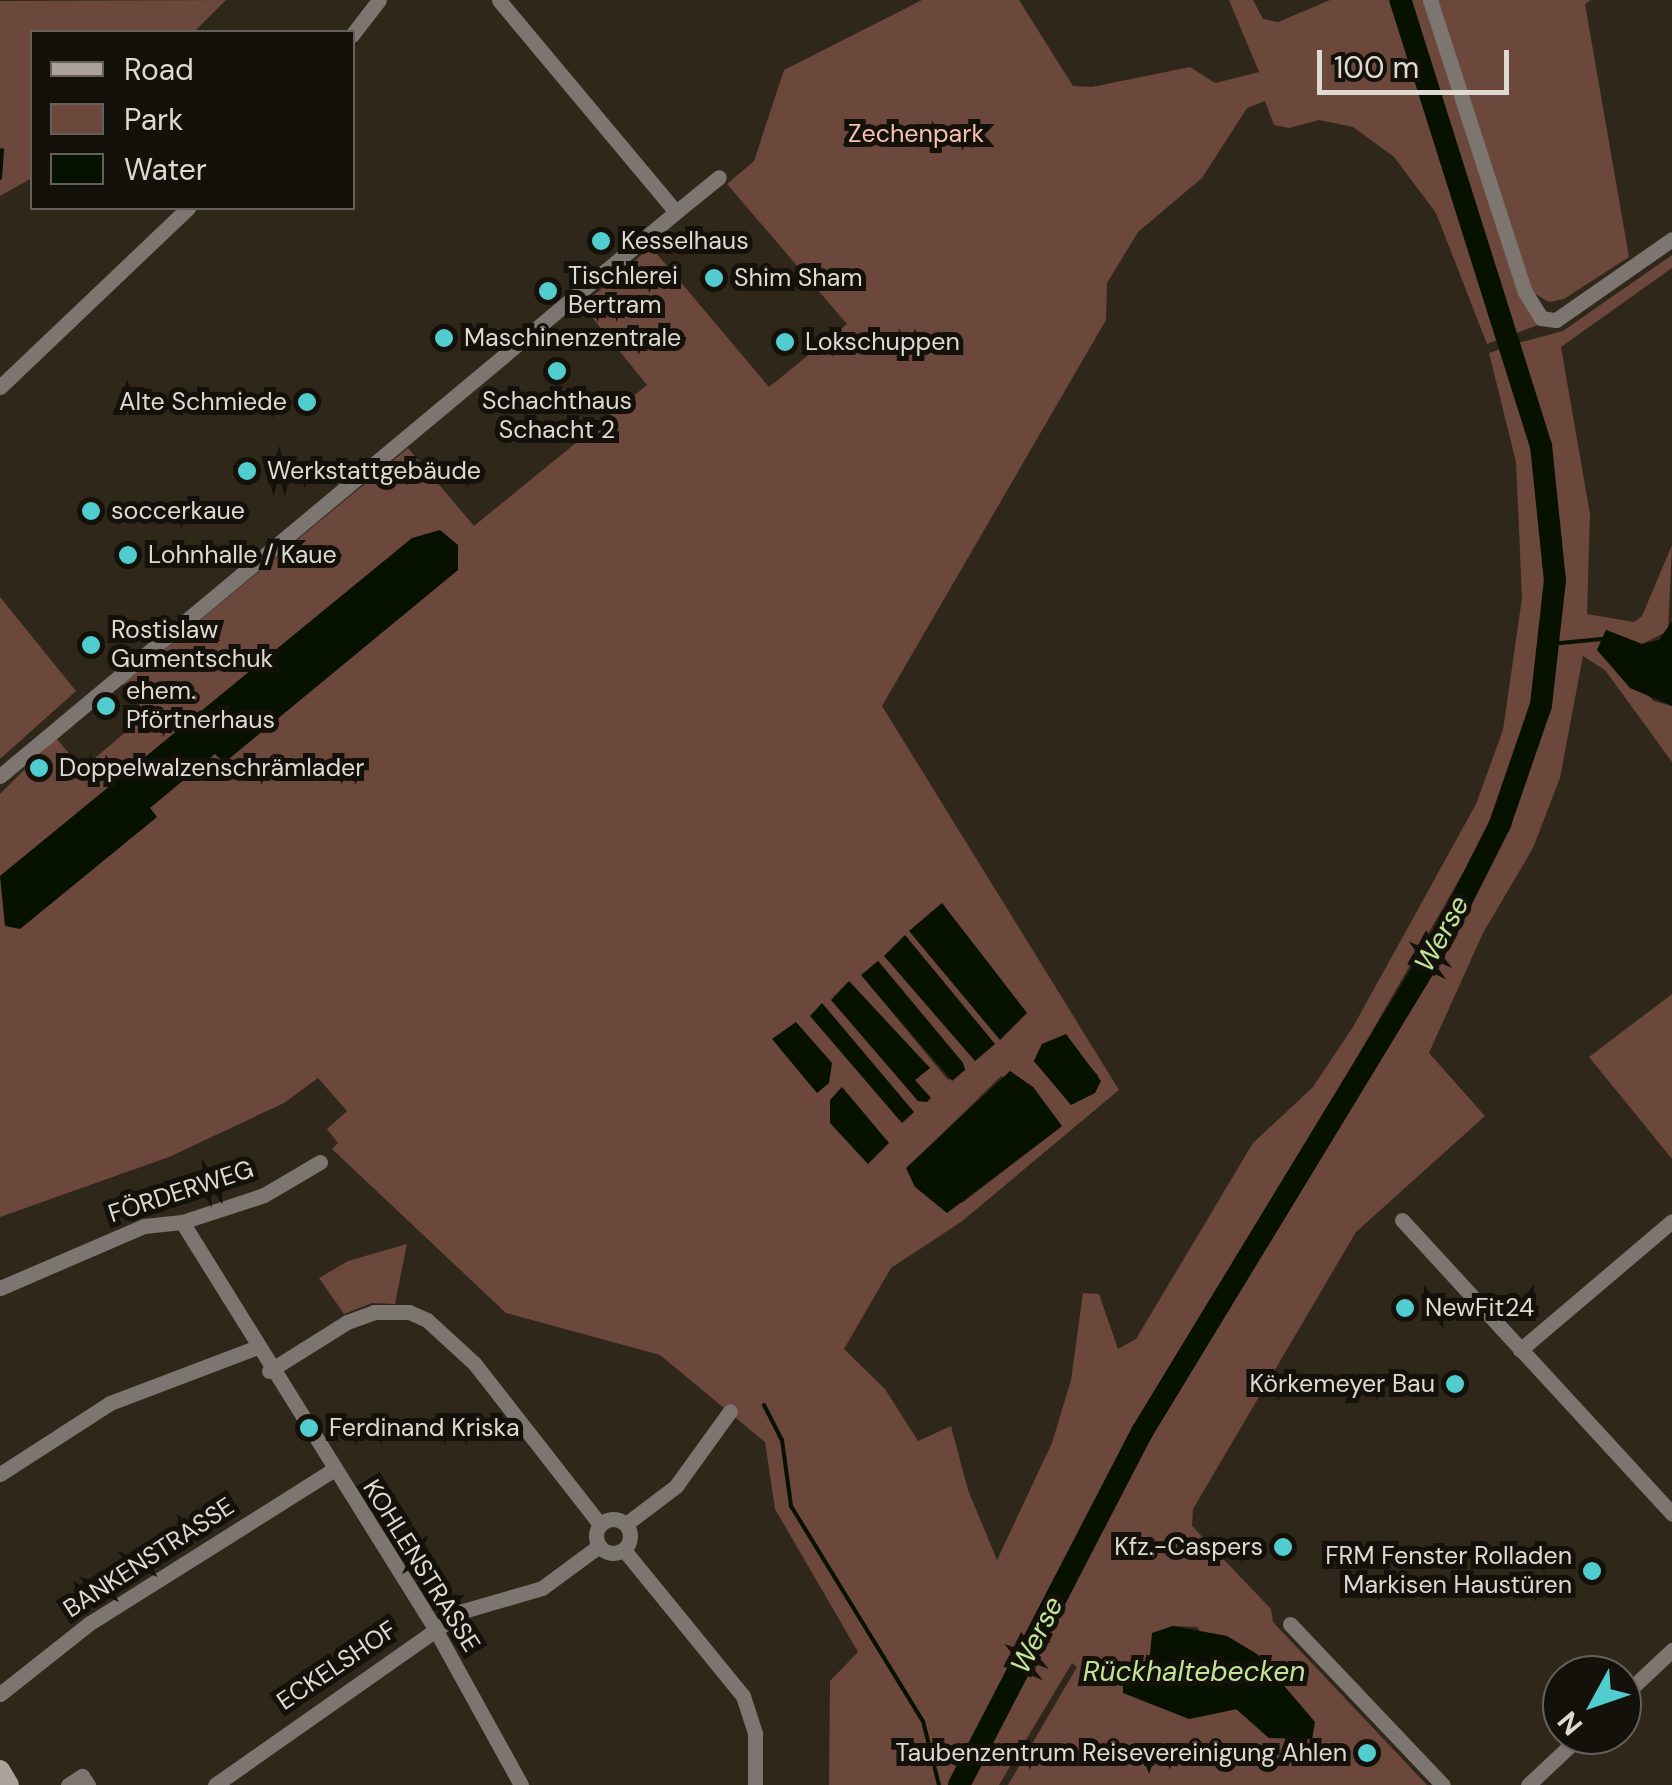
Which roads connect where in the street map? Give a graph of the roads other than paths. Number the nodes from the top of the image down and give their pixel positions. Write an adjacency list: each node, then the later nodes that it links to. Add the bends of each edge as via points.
1 (380, 0): 4 (street)
2 (499, 0): 7 (street)
3 (1430, 0): 8 (street, via 1525,292 1541,318 1556,320)
4 (355, 31)
5 (719, 176): 7 (street)
6 (186, 210): 9 (street)
7 (676, 212): 10 (street)
8 (1672, 238)
9 (0, 387)
10 (0, 776)
11 (320, 1162): 14 (street, FÖRDERWEG, via 264,1195)
12 (1402, 1220): 17 (street)
13 (1672, 1221): 17 (street)
14 (182, 1222): 15 (street, FÖRDERWEG, via 144,1226); 16 (street, KOHLENSTRASSE)
15 (0, 1288)
16 (255, 1348): 18 (street, KOHLENSTRASSE); 21 (street, via 110,1403)
17 (1520, 1350): 22 (street)
18 (270, 1371): 20 (street, KOHLENSTRASSE); 23 (street, via 346,1322 374,1312 409,1312 427,1320 474,1363)
19 (730, 1411): 24 (street, via 676,1486)
20 (332, 1471): 28 (street, KOHLENSTRASSE); 31 (street, BANKENSTRASSE, via 90,1623)
21 (0, 1474)
22 (1672, 1514)
23 (600, 1524): 24 (street); 25 (street)
24 (626, 1524): 26 (street, via 630,1540)
25 (599, 1546): 26 (street, via 613,1554); 28 (street, ECKELSHOF, via 542,1588 463,1611)
26 (624, 1550): 39 (street, via 743,1696 756,1734)
27 (1290, 1624): 40 (street)
28 (435, 1629): 37 (street, ECKELSHOF); 38 (street, KOHLENSTRASSE)
29 (1672, 1650): 30 (street)
30 (1642, 1678)
31 (0, 1694)
32 (1560, 1755): 41 (street)
33 (0, 1770): 34 (street)
34 (9, 1785)
35 (68, 1785): 36 (street, via 82,1776)
36 (88, 1785)
37 (215, 1785)
38 (521, 1785)
39 (755, 1785)
40 (1442, 1785)
41 (1528, 1785)

